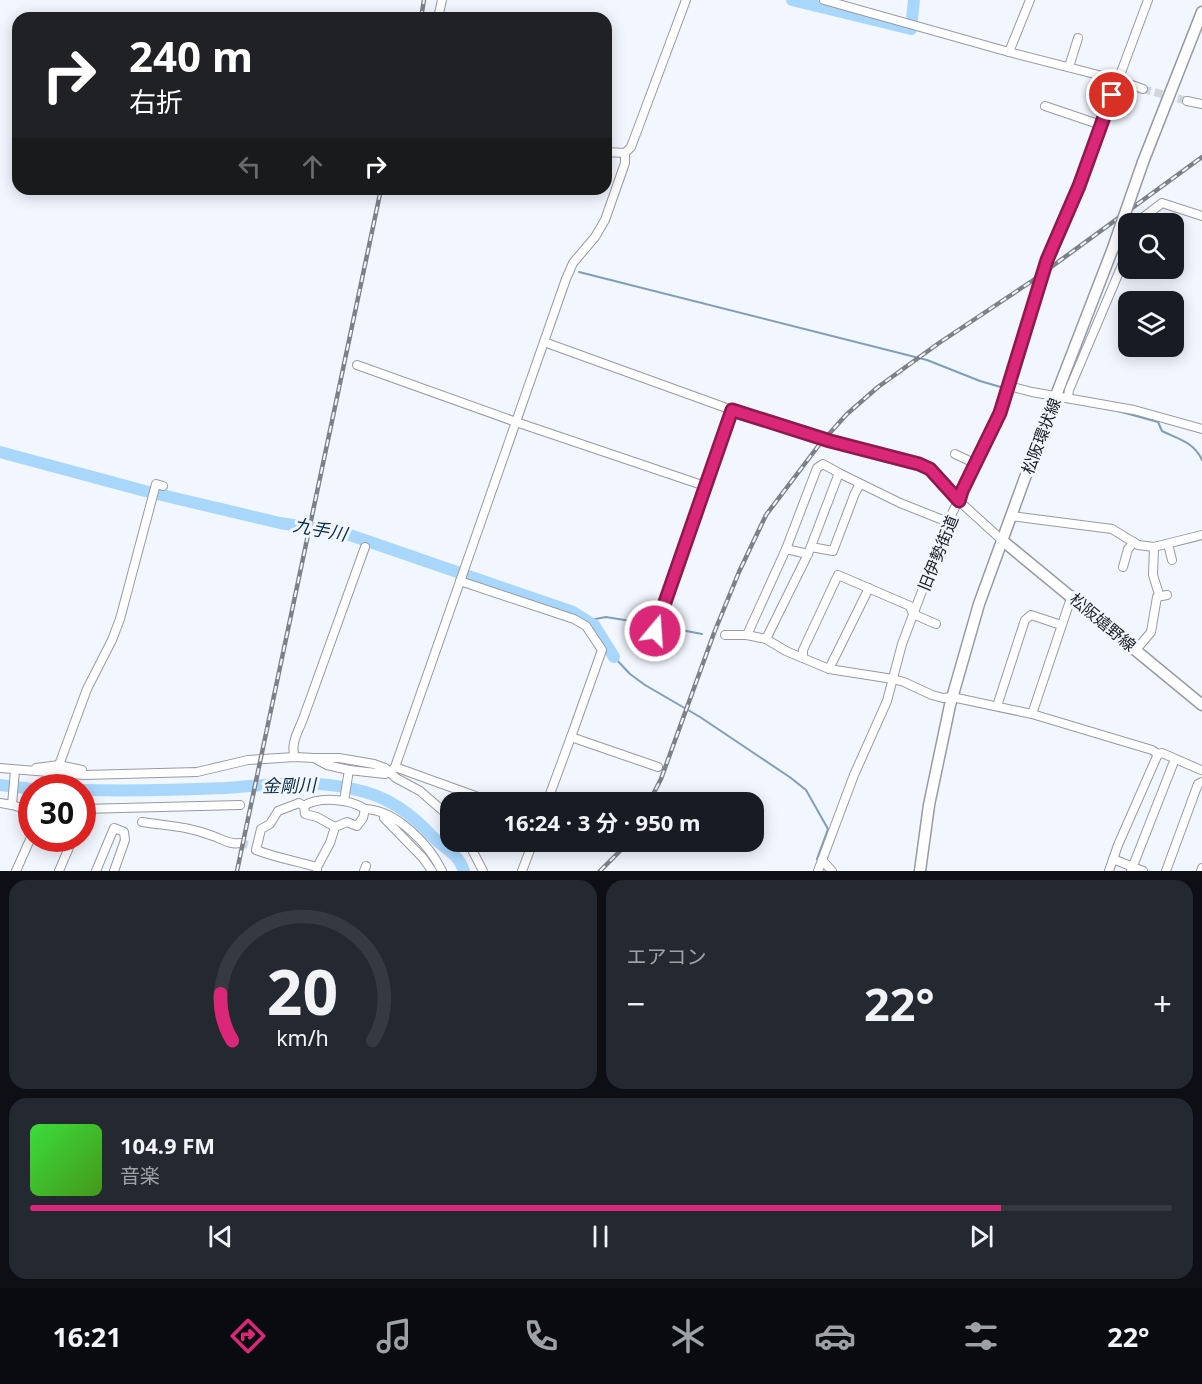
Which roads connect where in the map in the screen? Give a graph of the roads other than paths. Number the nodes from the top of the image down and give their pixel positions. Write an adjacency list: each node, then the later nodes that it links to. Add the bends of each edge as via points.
1 (686, 0): 16 (street, via 631,147)
2 (824, 0): 7 (street)
3 (1030, 0): 7 (street)
4 (1148, 0): 9 (street, 旧伊勢街道)
5 (1202, 12): 23 (main road, 松阪環状線, bridge, via 1143,162)
6 (1078, 38): 8 (street)
7 (1009, 52): 8 (street)
8 (1069, 67): 9 (street)
9 (1118, 80): 10 (street); 14 (street, 旧伊勢街道)
10 (1143, 89)
11 (1187, 101): 12 (street)
12 (1202, 104)
13 (1045, 106): 14 (street)
14 (1101, 125): 22 (street, 旧伊勢街道, via 1047,260)
15 (612, 152): 16 (street)
16 (625, 153): 20 (street, via 605,220 573,263)
17 (1149, 213): 18 (street, via 1161,203)
18 (1202, 216)
19 (1118, 275): 23 (street)
20 (544, 342): 24 (street); 25 (street)
21 (357, 365): 25 (street)
22 (1009, 386): 23 (street); 28 (street, 旧伊勢街道)
23 (1063, 397): 26 (street); 34 (main road, 松阪環状線)
24 (732, 410): 32 (street); 33 (street, via 919,464 930,469)
25 (516, 422): 32 (street); 46 (street)
26 (1202, 429)
27 (955, 454): 28 (street)
28 (976, 464): 33 (street, 旧伊勢街道)
29 (839, 473): 30 (street); 42 (street, via 823,464 817,468); 43 (street)
30 (860, 484): 35 (street); 43 (street, via 833,551)
31 (163, 486): 69 (street, via 156,484 120,619 87,689)
32 (705, 486): 52 (street)
33 (959, 501): 35 (street, 旧伊勢街道); 37 (street)
34 (1011, 516): 37 (main road, 松阪環状線); 38 (street, via 1112,529)
35 (948, 522): 49 (street, 旧伊勢街道)
36 (1202, 535): 39 (street)
37 (1004, 541): 48 (main road, 松阪嬉野線); 60 (main road, 松阪環状線, via 979,604)
38 (1134, 542): 40 (street); 45 (street)
39 (1168, 544): 40 (street); 44 (street)
40 (1154, 547): 56 (street, via 1153,574 1162,593 1156,597 1151,632)
41 (365, 548): 66 (street, via 295,738)
42 (786, 549): 43 (street); 54 (street)
43 (809, 550): 55 (street)
44 (1172, 560)
45 (1123, 567)
46 (460, 581): 64 (street, via 574,620 586,626 595,638 602,650); 73 (street)
47 (869, 588): 49 (street, via 910,606); 57 (street, via 838,575); 58 (street)
48 (1072, 596): 51 (street); 56 (main road, 松阪嬉野線)
49 (914, 614): 50 (street); 59 (street, 旧伊勢街道)
50 (936, 624)
51 (1062, 625): 62 (street, via 1031,615 1025,620); 63 (street)
52 (655, 631)
53 (725, 635): 54 (street)
54 (747, 635): 55 (street)
55 (766, 639): 57 (street)
56 (1136, 650): 61 (main road, 松阪嬉野線)
57 (803, 657): 58 (street)
58 (829, 669): 59 (street)
59 (893, 679): 60 (street, via 932,696); 99 (street, 旧伊勢街道)
60 (952, 697): 62 (street); 112 (main road, 松阪環状線, via 929,805)
61 (1202, 705)
62 (997, 706): 63 (street)
63 (1032, 714): 65 (street)
64 (571, 737): 70 (street); 80 (street)
65 (1158, 754): 74 (street); 98 (street)
66 (295, 757): 67 (street); 77 (street, via 248,760 197,772)
67 (314, 758): 73 (street, via 339,758); 76 (street)
68 (1173, 764): 101 (street)
69 (59, 765): 75 (street); 77 (street)
70 (658, 767)
71 (0, 768): 72 (street)
72 (15, 770): 75 (street); 83 (street)
73 (392, 770): 76 (street, via 385,774); 79 (street); 87 (street, via 396,778 420,790)
74 (1202, 770): 78 (street)
75 (28, 771): 77 (street)
76 (348, 772): 81 (street)
77 (99, 775)
78 (1202, 780): 115 (street)
79 (461, 792)
80 (552, 792)
81 (344, 801): 86 (street); 89 (street)
82 (0, 803): 83 (street)
83 (12, 805): 85 (street)
84 (240, 805): 88 (street)
85 (18, 806)
86 (304, 806): 92 (street, via 305,814); 100 (street, via 299,803 278,812 261,829 254,848)
87 (440, 808)
88 (96, 809)
89 (365, 809): 90 (street); 92 (street, via 357,826 347,822)
90 (375, 810): 106 (street); 107 (street, via 409,829)
91 (141, 822): 93 (street, via 169,824)
92 (335, 827): 100 (street)
93 (240, 843)
94 (24, 852): 102 (street)
95 (67, 852): 103 (street)
96 (473, 852): 108 (street)
97 (529, 852): 109 (street)
98 (1113, 859): 101 (street); 113 (street)
99 (822, 860): 110 (street, 旧伊勢街道); 111 (street)
100 (317, 869)
101 (1132, 869): 114 (street)
102 (16, 871)
103 (59, 871)
104 (96, 871): 105 (street, via 114,828 123,832 125,840)
105 (114, 871)
106 (432, 871)
107 (442, 871)
108 (483, 871)
109 (522, 871)
110 (818, 871)
111 (832, 871)
112 (920, 871)
113 (1109, 871)
114 (1143, 871)
115 (1166, 871)

